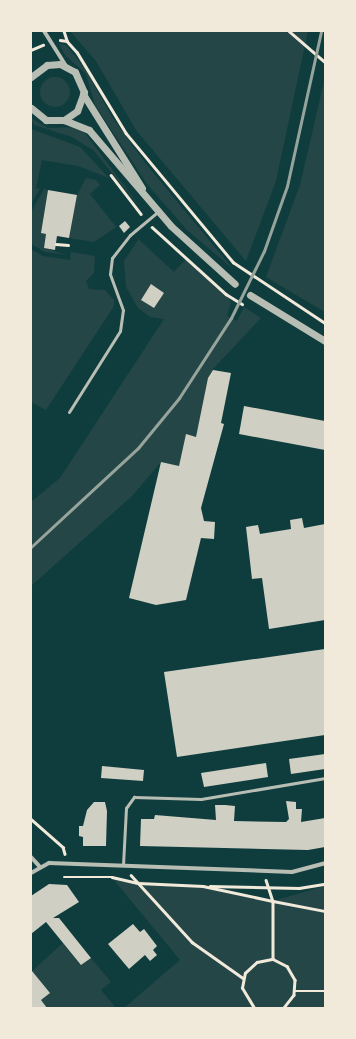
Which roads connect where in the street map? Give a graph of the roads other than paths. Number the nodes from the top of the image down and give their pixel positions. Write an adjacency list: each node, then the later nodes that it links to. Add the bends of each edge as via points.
1 (44, 31): 2 (street)
2 (66, 66): 3 (street, via 47,65); 4 (street, via 79,76)
3 (31, 77)
4 (83, 94): 6 (street, via 77,111); 7 (street)
5 (31, 109): 6 (street, via 46,120)
6 (64, 120): 7 (street, via 89,130)
7 (145, 194): 8 (street)
8 (159, 211): 9 (street, via 200,255); 12 (lane, via 130,235 112,258 110,274 123,310 120,331)
9 (235, 284)
10 (250, 295): 11 (street)
11 (325, 341)
12 (69, 412)
13 (325, 778): 16 (lane, via 201,799 134,797 126,808)
14 (31, 856): 17 (street)
15 (325, 863): 16 (street, via 292,872)
16 (123, 865): 17 (street, via 62,862)
17 (39, 866): 18 (street)
18 (31, 873)

